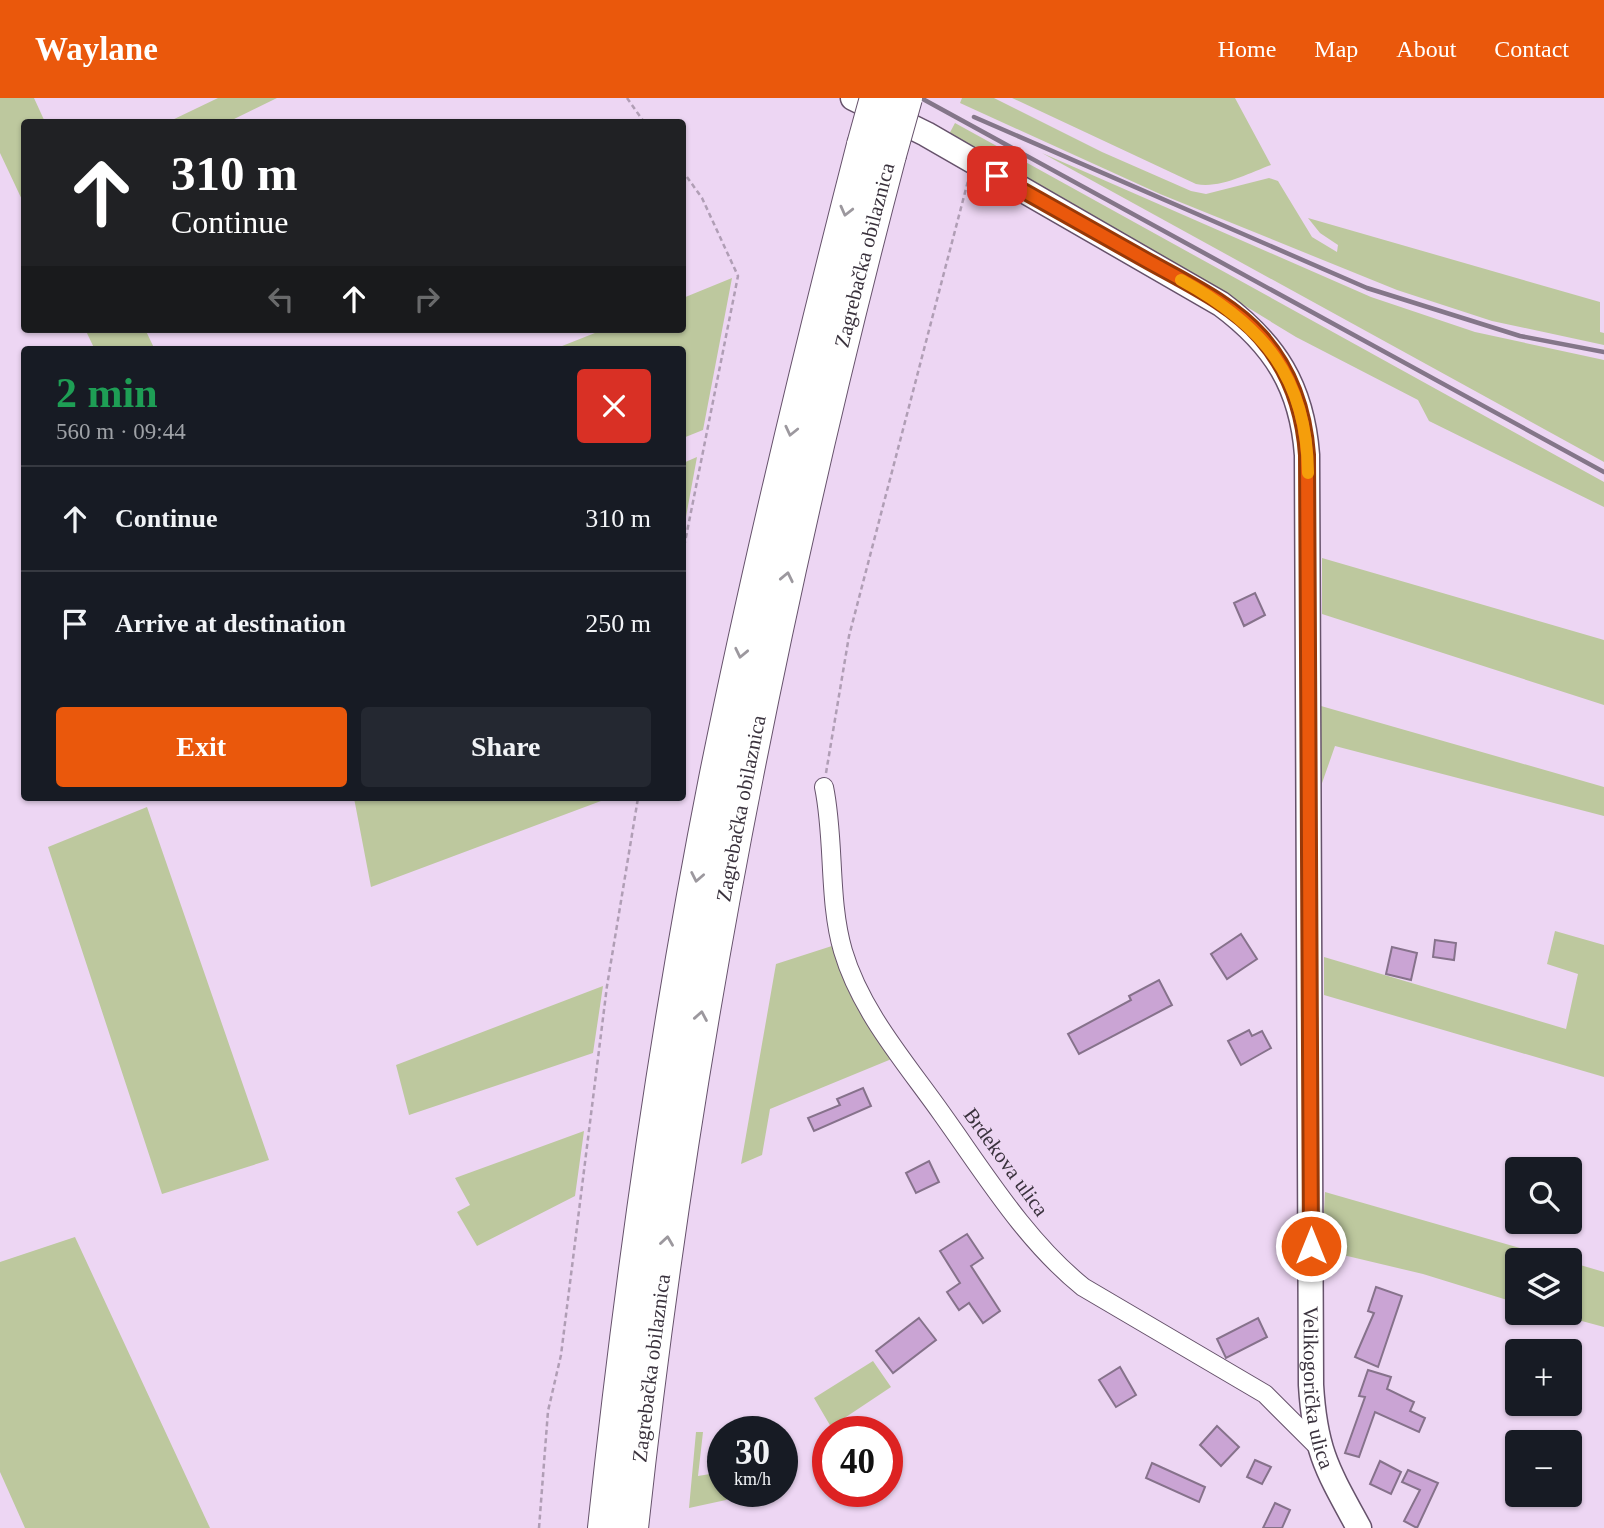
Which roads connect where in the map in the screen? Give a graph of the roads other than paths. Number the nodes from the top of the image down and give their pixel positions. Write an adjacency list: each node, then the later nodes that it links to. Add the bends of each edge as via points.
1 (853, 98): 6 (street, Velikogorička ulica, via 1221,304 1261,337 1289,380 1305,427 1311,1373)
2 (876, 98): 4 (highway, Zagrebačka obilaznica, bridge)
3 (906, 98): 4 (highway, Zagrebačka obilaznica, bridge)
4 (876, 150): 7 (highway, Zagrebačka obilaznica, one-way to 7, via 769,524 712,795 648,1179); 8 (highway, Zagrebačka obilaznica, one-way to 4, via 660,1291 721,899)
5 (824, 787): 6 (street, Brdekova ulica, via 832,825 838,927 852,975 871,1014 1014,1213 1059,1267 1083,1287 1265,1394)
6 (1318, 1447): 9 (street, Velikogorička ulica)
7 (604, 1528)
8 (632, 1528)
9 (1359, 1528)

